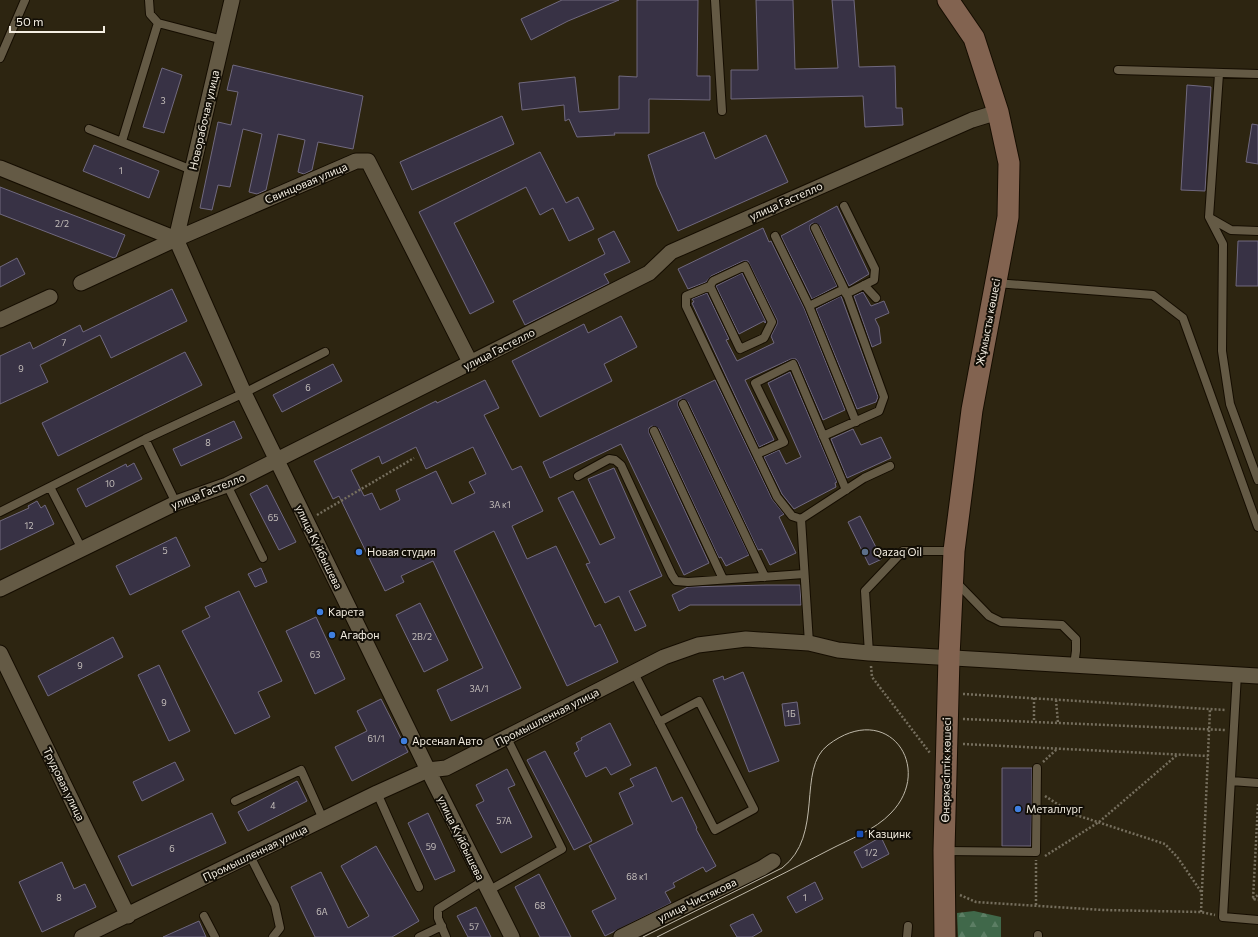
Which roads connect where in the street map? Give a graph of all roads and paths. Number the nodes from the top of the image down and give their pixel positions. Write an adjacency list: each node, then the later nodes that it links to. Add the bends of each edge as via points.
1 (25, 0): 8 (lane)
2 (150, 0): 6 (lane, via 150,14)
3 (232, 0): 7 (street, Новорабочая улица)
4 (715, 0): 12 (lane)
5 (948, 0): 13 (main road, Жұмысты көшесі, via 974,38)
6 (158, 23): 7 (lane); 15 (lane)
7 (223, 40): 17 (street, Новорабочая улица)
8 (0, 58)
9 (1118, 70): 10 (lane)
10 (1219, 74): 11 (lane); 19 (lane)
11 (1258, 74)
12 (722, 111)
13 (998, 112): 25 (main road, Жұмысты көшесі, via 1009,163 1008,217); 34 (street, улица Гастелло, via 972,120 671,252 649,273)
14 (89, 129): 15 (lane)
15 (122, 141): 17 (lane)
16 (0, 168): 23 (street)
17 (192, 170): 23 (street, Новорабочая улица)
18 (844, 206): 26 (lane, via 874,269 874,280)
19 (1209, 217): 21 (lane, via 1231,230); 46 (lane, via 1223,244 1222,351 1230,404)
20 (815, 228): 28 (lane)
21 (1258, 231)
22 (775, 236): 31 (lane)
23 (176, 239): 24 (street, Свинцовая улица); 34 (street, Свинцовая улица, via 356,161 368,161); 35 (street, улица Куйбышева)
24 (81, 283)
25 (995, 283): 54 (lane, via 1153,295 1182,318); 56 (main road, Жұмысты көшесі, via 972,410)
26 (864, 285): 28 (lane); 30 (lane)
27 (710, 286): 27 (lane, via 740,349 764,338 772,322 745,266 713,281); 41 (lane, via 686,296 686,306)
28 (845, 292): 31 (lane); 37 (lane, via 884,397 879,411)
29 (50, 296): 32 (street)
30 (876, 298)
31 (809, 306): 37 (lane)
32 (0, 320)
33 (325, 352): 35 (lane)
34 (471, 364): 43 (street, улица Гастелло)
35 (244, 393): 40 (lane); 43 (street, улица Куйбышева)
36 (683, 404): 59 (lane)
37 (856, 422): 39 (lane)
38 (654, 431): 61 (lane)
39 (823, 436): 41 (lane, via 793,364 755,383 784,442); 49 (lane)
40 (145, 439): 48 (lane); 50 (lane)
41 (757, 454): 52 (lane, via 777,497 792,516)
42 (414, 458): 53 (path)
43 (278, 460): 47 (street, улица Гастелло); 53 (street, улица Куйбышева)
44 (890, 466): 49 (lane)
45 (578, 476): 61 (lane, via 609,459 615,460 621,466 676,580)
46 (1258, 480)
47 (227, 485): 50 (street, улица Гастелло); 57 (lane)
48 (50, 487): 51 (lane); 55 (lane)
49 (846, 490): 52 (lane)
50 (176, 503): 55 (street, улица Гастелло)
51 (0, 512)
52 (801, 519): 58 (lane)
53 (306, 521): 88 (street, улица Куйбышева)
54 (1258, 527)
55 (82, 549): 62 (street, улица Гастелло)
56 (954, 551): 60 (main road, Жұмысты көшесі); 65 (lane, via 903,551 865,591)
57 (263, 558)
58 (804, 574): 59 (lane); 63 (lane)
59 (765, 577): 61 (lane)
60 (953, 578): 66 (main road, Жұмысты көшесі); 67 (lane, via 989,616 1001,622 1062,625 1076,638)
61 (722, 579)
62 (0, 589)
63 (809, 643): 65 (street, Промышленная улица, via 838,650); 68 (street, Промышленная улица, via 746,638 698,645 664,657)
64 (0, 653): 113 (street, Трудовая улица)
65 (869, 653): 66 (street, Промышленная улица); 89 (path, via 872,677)
66 (949, 657): 67 (street, Промышленная улица); 71 (main road, Өнеркәсіптік көшесі)
67 (1074, 665): 69 (street, Промышленная улица)
68 (634, 673): 77 (lane); 82 (street, Промышленная улица)
69 (1237, 674): 70 (street, Промышленная улица); 75 (lane)
70 (1258, 676)
71 (948, 693): 72 (path); 76 (main road, Өнеркәсіптік көшесі)
72 (1034, 698): 73 (path); 78 (path)
73 (1056, 700): 74 (path); 79 (path)
74 (1210, 709): 75 (path); 80 (path)
75 (1235, 710): 81 (lane)
76 (948, 718): 78 (path); 83 (main road, Өнеркәсіптік көшесі)
77 (659, 722): 77 (lane, via 714,830 754,809 699,702)
78 (1034, 722): 79 (path)
79 (1058, 723): 80 (path)
80 (1209, 729): 81 (path); 86 (path)
81 (1234, 730): 90 (lane)
82 (507, 738): 88 (street, Промышленная улица, via 446,768); 105 (lane, via 562,849)
83 (947, 743): 84 (path); 89 (main road, Өнеркәсіптік көшесі)
84 (1057, 749): 85 (path); 87 (path)
85 (1178, 755): 86 (path); 97 (path)
86 (1208, 756): 107 (path)
87 (1037, 768): 92 (lane)
88 (428, 770): 93 (street, Промышленная улица); 105 (street, улица Куйбышева)
89 (946, 774): 98 (main road, Өнеркәсіптік көшесі)
90 (1231, 781): 91 (lane); 115 (lane)
91 (1258, 783)
92 (1037, 791): 97 (path, via 1073,814); 100 (lane)
93 (377, 793): 96 (street, Промышленная улица); 106 (lane)
94 (234, 801): 96 (lane, via 301,770)
95 (1258, 804): 99 (path)
96 (323, 820): 101 (street, Промышленная улица)
97 (1099, 822): 103 (path); 107 (path, via 1165,844)
98 (944, 851): 100 (lane); 104 (main road, Өнеркәсіптік көшесі)
99 (1257, 851): 109 (path)
100 (1036, 852): 103 (path)
101 (250, 856): 113 (street, Промышленная улица); 121 (lane, via 275,905 280,928)
102 (773, 861): 125 (street, улица Чистякова)
103 (1036, 861): 111 (path)
104 (945, 882): 111 (path, via 960,896 976,902); 127 (main road, Өнеркәсіптік көшесі)
105 (485, 886): 117 (lane, via 438,909 438,918); 124 (street, улица Куйбышева)
106 (420, 887)
107 (1202, 893): 112 (path)
108 (1258, 895): 109 (path)
109 (1253, 899): 110 (path)
110 (1258, 900)
111 (1036, 905): 112 (path, via 1103,910)
112 (1201, 912): 115 (path)
113 (128, 916): 119 (street, Промышленная улица)
114 (204, 916): 120 (lane)
115 (1223, 917): 116 (lane)
116 (1258, 920)
117 (442, 926): 122 (lane); 123 (lane)
118 (908, 926): 126 (lane)
119 (82, 937)
120 (215, 937)
121 (273, 937)
122 (419, 937)
123 (446, 937)
124 (512, 937)
125 (621, 937)
126 (907, 937)
127 (945, 937)

